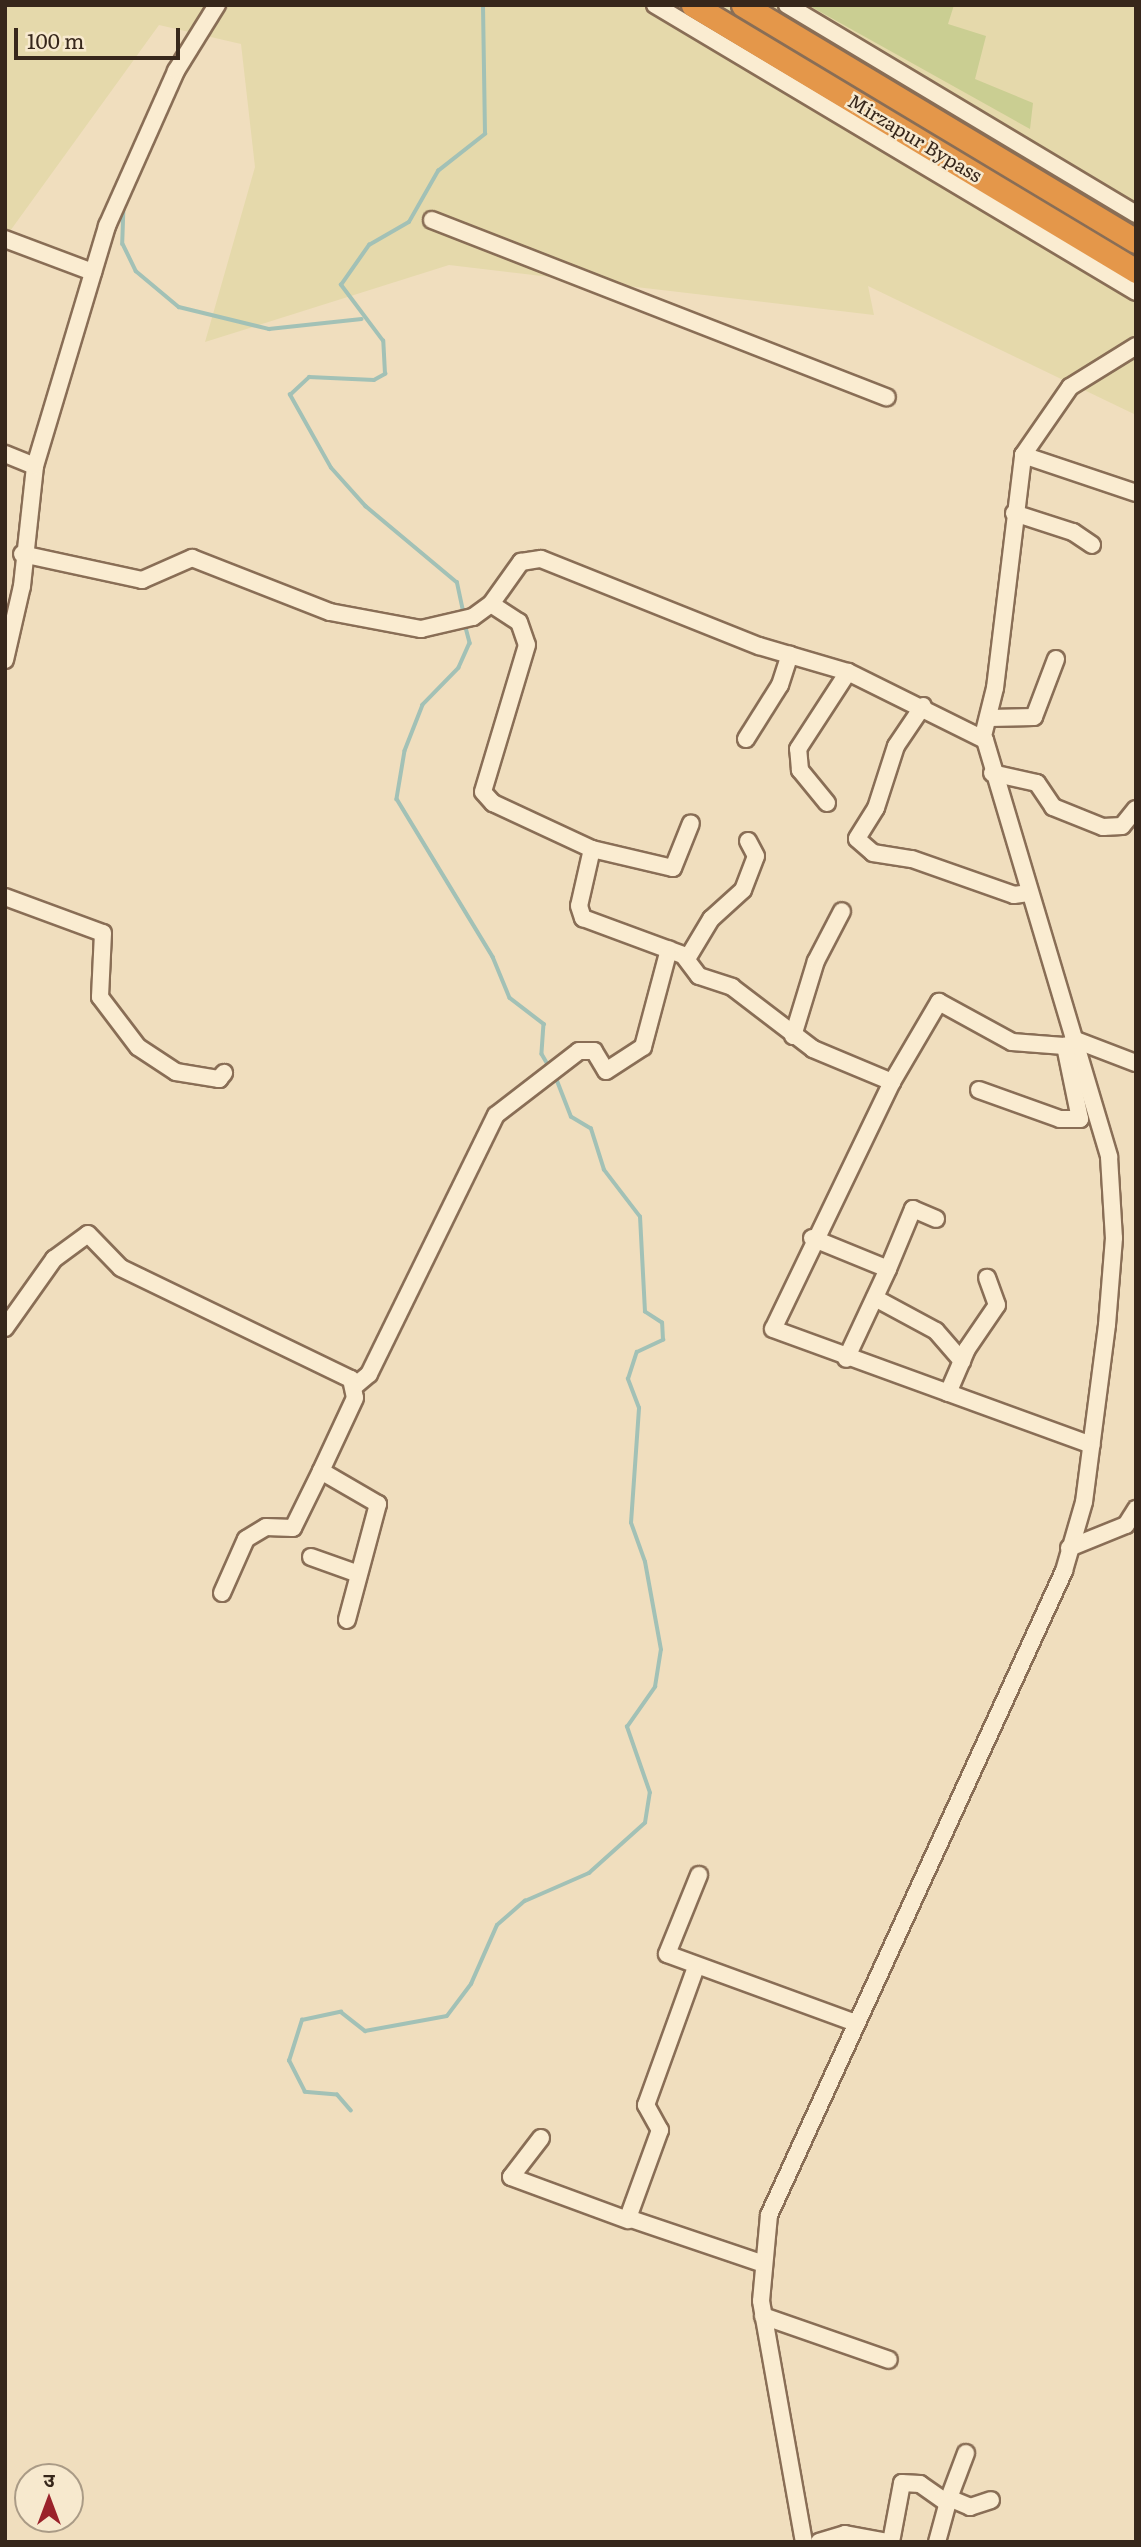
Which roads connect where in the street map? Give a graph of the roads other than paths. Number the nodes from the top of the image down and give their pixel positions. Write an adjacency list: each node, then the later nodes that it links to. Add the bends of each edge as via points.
1 (217, 5): 11 (street, via 176,71 122,184)
2 (655, 5): 12 (street)
3 (694, 5): 10 (highway, Mirzapur Bypass)
4 (743, 5): 9 (highway)
5 (787, 5): 6 (street)
6 (1136, 214)
7 (432, 220): 14 (street)
8 (5, 239): 11 (street)
9 (1136, 241)
10 (1136, 271)
11 (93, 272): 17 (street)
12 (1136, 292)
13 (1136, 346): 16 (street, via 1070,387)
14 (887, 397)
15 (5, 454): 17 (street)
16 (1023, 455): 18 (street); 19 (street)
17 (35, 466): 21 (street)
18 (1136, 494)
19 (1014, 513): 20 (street, via 1073,531); 29 (street)
20 (1092, 545)
21 (22, 554): 22 (street, via 142,580 192,558 330,612 397,627 458,624); 23 (street)
22 (491, 604): 24 (street, via 521,562 541,559); 37 (street, via 519,622 527,645 483,782 485,796)
23 (11, 620): 25 (street)
24 (790, 655): 27 (street); 31 (street, via 780,685)
25 (5, 660)
26 (1056, 660): 29 (street, via 1034,717)
27 (848, 672): 28 (street); 33 (street, via 798,749 800,770)
28 (923, 706): 30 (street); 38 (street, via 896,746 876,808 857,839 873,853 912,859 1014,895)
29 (990, 718): 30 (street)
30 (983, 736): 32 (street)
31 (746, 739)
32 (992, 773): 34 (street, via 1037,783 1053,807 1103,827 1122,826); 38 (street)
33 (827, 803)
34 (1136, 809)
35 (691, 823): 37 (street, via 673,868)
36 (748, 841): 42 (street, via 756,856 743,890 711,919)
37 (592, 849): 41 (street, via 583,918)
38 (1028, 893): 44 (street)
39 (5, 897): 46 (street, via 103,933 100,996 138,1047 176,1072 219,1080)
40 (842, 911): 43 (street, via 816,961)
41 (669, 949): 42 (street); 57 (street, via 643,1047 606,1071 594,1051 579,1051 496,1115 369,1374)
42 (687, 959): 43 (street, via 699,975 732,987)
43 (793, 1036): 47 (street)
44 (1071, 1044): 45 (street); 47 (street, via 1004,1039 939,1002); 48 (street, via 1080,1119 1060,1119); 59 (street, via 1109,1157 1114,1209)
45 (1136, 1063)
46 (224, 1073)
47 (892, 1082): 50 (street)
48 (979, 1090)
49 (936, 1219): 51 (street, via 913,1209)
50 (813, 1237): 51 (street); 55 (street, via 773,1329)
51 (888, 1269): 53 (street)
52 (986, 1278): 56 (street, via 997,1305)
53 (875, 1298): 55 (street); 56 (street, via 936,1331)
54 (5, 1328): 57 (street, via 54,1259 88,1234 121,1268)
55 (846, 1359): 58 (street)
56 (962, 1361): 58 (street)
57 (356, 1385): 60 (street)
58 (948, 1393): 59 (street)
59 (1087, 1442): 62 (street, via 1080,1524)
60 (321, 1471): 64 (street, via 378,1502); 65 (street, via 293,1528 266,1527 246,1539)
61 (1136, 1509): 62 (street, via 1126,1525)
62 (1069, 1548): 69 (street, via 1053,1598)
63 (311, 1557): 64 (street)
64 (356, 1573): 66 (street)
65 (222, 1593)
66 (347, 1620)
67 (699, 1875): 68 (street, via 665,1950)
68 (696, 1967): 69 (street); 71 (street, via 646,2105 660,2130)
69 (853, 2022): 72 (street, via 775,2197)
70 (541, 2138): 71 (street, via 510,2177)
71 (628, 2220): 72 (street)
72 (761, 2263): 73 (street)
73 (763, 2316): 74 (street); 78 (street)
74 (889, 2360)
75 (966, 2452): 76 (street)
76 (948, 2500): 77 (street, via 970,2507); 80 (street, via 920,2484 902,2483); 81 (street)
77 (991, 2500)
78 (804, 2542)
79 (819, 2542): 80 (street, via 845,2534)
80 (889, 2542)
81 (937, 2542)

